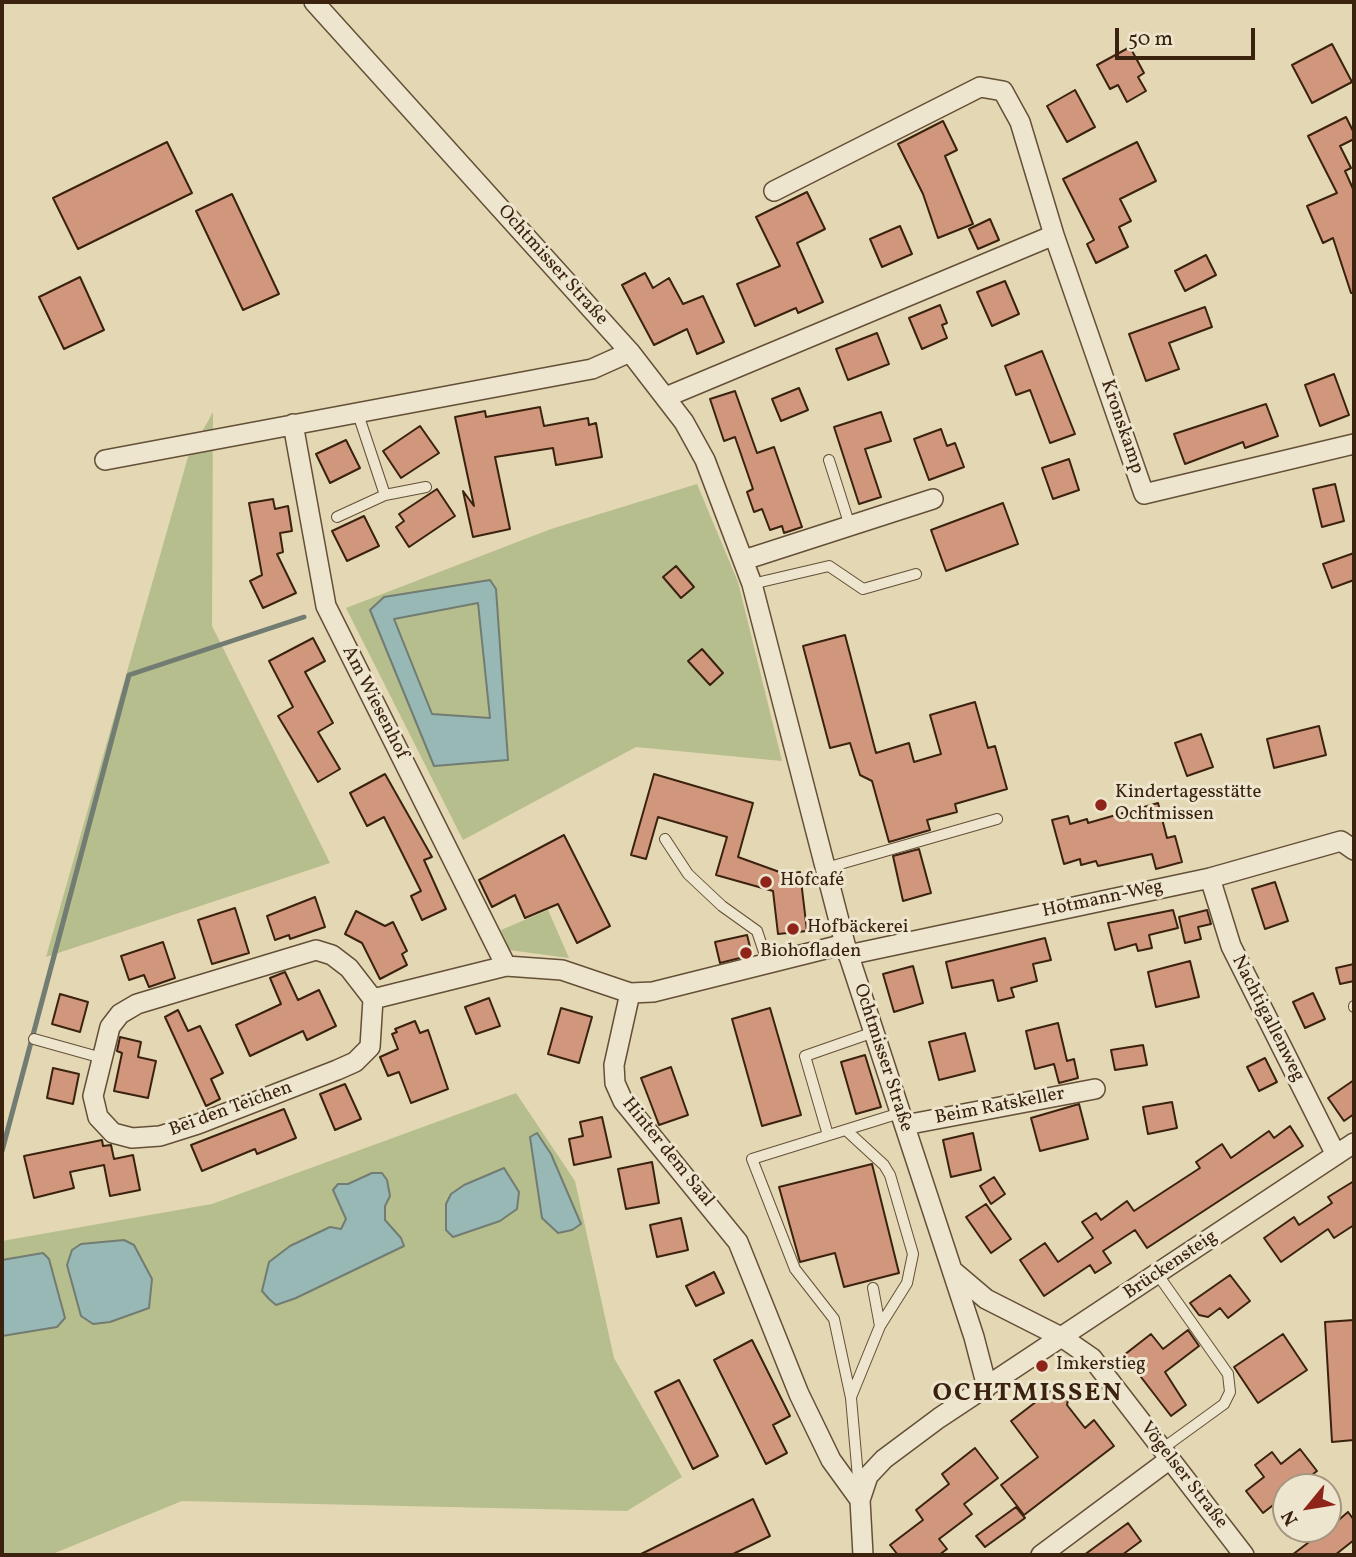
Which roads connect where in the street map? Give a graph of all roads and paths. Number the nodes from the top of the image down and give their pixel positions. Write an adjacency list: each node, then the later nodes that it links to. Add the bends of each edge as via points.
1 (314, 2): 4 (street, Ochtmisser Straße)
2 (774, 191): 3 (street, Kronskamp, via 980,87 1003,91 1020,122)
3 (1054, 235): 5 (street); 8 (street, Kronskamp, via 1144,494)
4 (630, 352): 5 (street, Ochtmisser Straße); 6 (street, via 592,369)
5 (666, 397): 16 (street, Ochtmisser Straße, via 705,460)
6 (357, 411): 7 (street); 12 (lane)
7 (293, 424): 9 (street); 26 (street, Am Wiesenhof, via 326,606)
8 (1354, 444)
9 (105, 460)
10 (829, 460): 15 (lane)
11 (426, 487): 12 (lane)
12 (385, 495): 14 (lane)
13 (933, 499): 15 (street)
14 (337, 517)
15 (850, 526): 16 (street)
16 (744, 560): 18 (street, Ochtmisser Straße)
17 (916, 574): 18 (lane, via 863,589 829,566)
18 (752, 584): 22 (street, Ochtmisser Straße)
19 (997, 819): 22 (lane)
20 (665, 839): 25 (lane, via 688,874 757,931)
21 (1350, 843): 23 (street, Hotmann-Weg)
22 (826, 868): 24 (street, Ochtmisser Straße)
23 (1210, 878): 24 (street, Hotmann-Weg); 37 (street, Nachtigallenweg, via 1231,946)
24 (846, 950): 25 (street); 29 (street, Ochtmisser Straße)
25 (768, 964): 27 (street, via 679,987)
26 (506, 966): 27 (street, via 562,970); 28 (street)
27 (630, 993): 46 (street, Hinter dem Saal, via 614,1065 622,1101 738,1242 799,1394 831,1460)
28 (373, 999): 31 (street, Bei den Teichen, via 349,968 332,954 316,950 137,1004 110,1027); 31 (street, Bei den Teichen, via 370,1047 355,1062 160,1136 132,1138 113,1133 98,1117 93,1096)
29 (874, 1032): 33 (street, Ochtmisser Straße); 35 (lane, via 805,1056)
30 (34, 1039): 31 (lane)
31 (102, 1058)
32 (1095, 1089): 33 (street, Beim Ratskeller)
33 (902, 1119): 34 (lane); 38 (street, Ochtmisser Straße)
34 (846, 1130): 35 (lane); 41 (lane, via 890,1175 913,1254 907,1283)
35 (828, 1135): 44 (lane, via 752,1159 795,1269 834,1319)
36 (1354, 1143): 37 (street, Brückensteig)
37 (1336, 1155): 39 (street, Brückensteig)
38 (952, 1270): 42 (street, via 986,1299); 43 (street, Ochtmisser Straße)
39 (1158, 1275): 42 (street, Brückensteig); 45 (lane, via 1228,1374 1230,1392 1224,1404)
40 (873, 1288): 41 (lane)
41 (880, 1326): 44 (lane)
42 (1063, 1338): 43 (street, Brückensteig); 45 (street, Vögelser Straße, via 1092,1358)
43 (987, 1387): 46 (street, via 884,1459 868,1476)
44 (851, 1398): 46 (lane)
45 (1166, 1454): 48 (street); 49 (street, Vögelser Straße)
46 (860, 1500): 47 (street)
47 (863, 1555)
48 (1041, 1555)
49 (1244, 1555)

